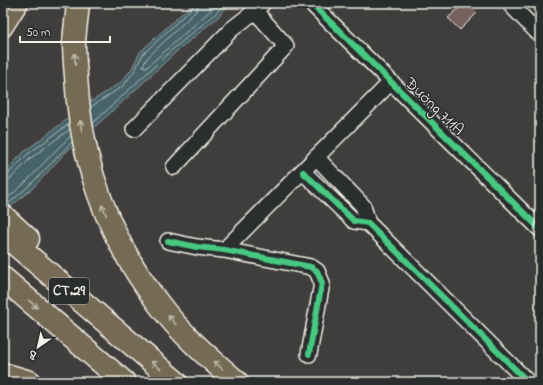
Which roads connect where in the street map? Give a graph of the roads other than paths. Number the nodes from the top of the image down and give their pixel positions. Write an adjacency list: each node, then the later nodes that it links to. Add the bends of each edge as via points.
1 (18, 3): 6 (main road)
2 (78, 3): 26 (highway, one-way to 2, via 180,330 158,303 133,266 102,205 86,154 77,98 74,43)
3 (310, 3): 8 (street, Đường 711A)
4 (509, 3): 7 (street)
5 (259, 7): 9 (street, via 232,30); 11 (street, via 286,46)
6 (3, 27)
7 (540, 35)
8 (390, 83): 10 (street); 15 (street, Đường 711A)
9 (134, 129)
10 (316, 158): 12 (street); 14 (street, via 363,206)
11 (174, 167)
12 (303, 172): 14 (street, via 354,221); 18 (street)
13 (3, 216): 20 (highway)
14 (368, 223): 27 (street)
15 (540, 230)
16 (3, 234): 20 (highway, CT.29)
17 (168, 240): 18 (street)
18 (224, 250): 21 (street, via 312,267 317,271 322,283)
19 (3, 278): 24 (highway, CT.29, one-way to 24)
20 (136, 348): 25 (highway, CT.29, one-way to 20)
21 (309, 354)
22 (3, 374): 23 (highway)
23 (30, 382)
24 (124, 382)
25 (176, 382)
26 (237, 382)
27 (528, 382)

